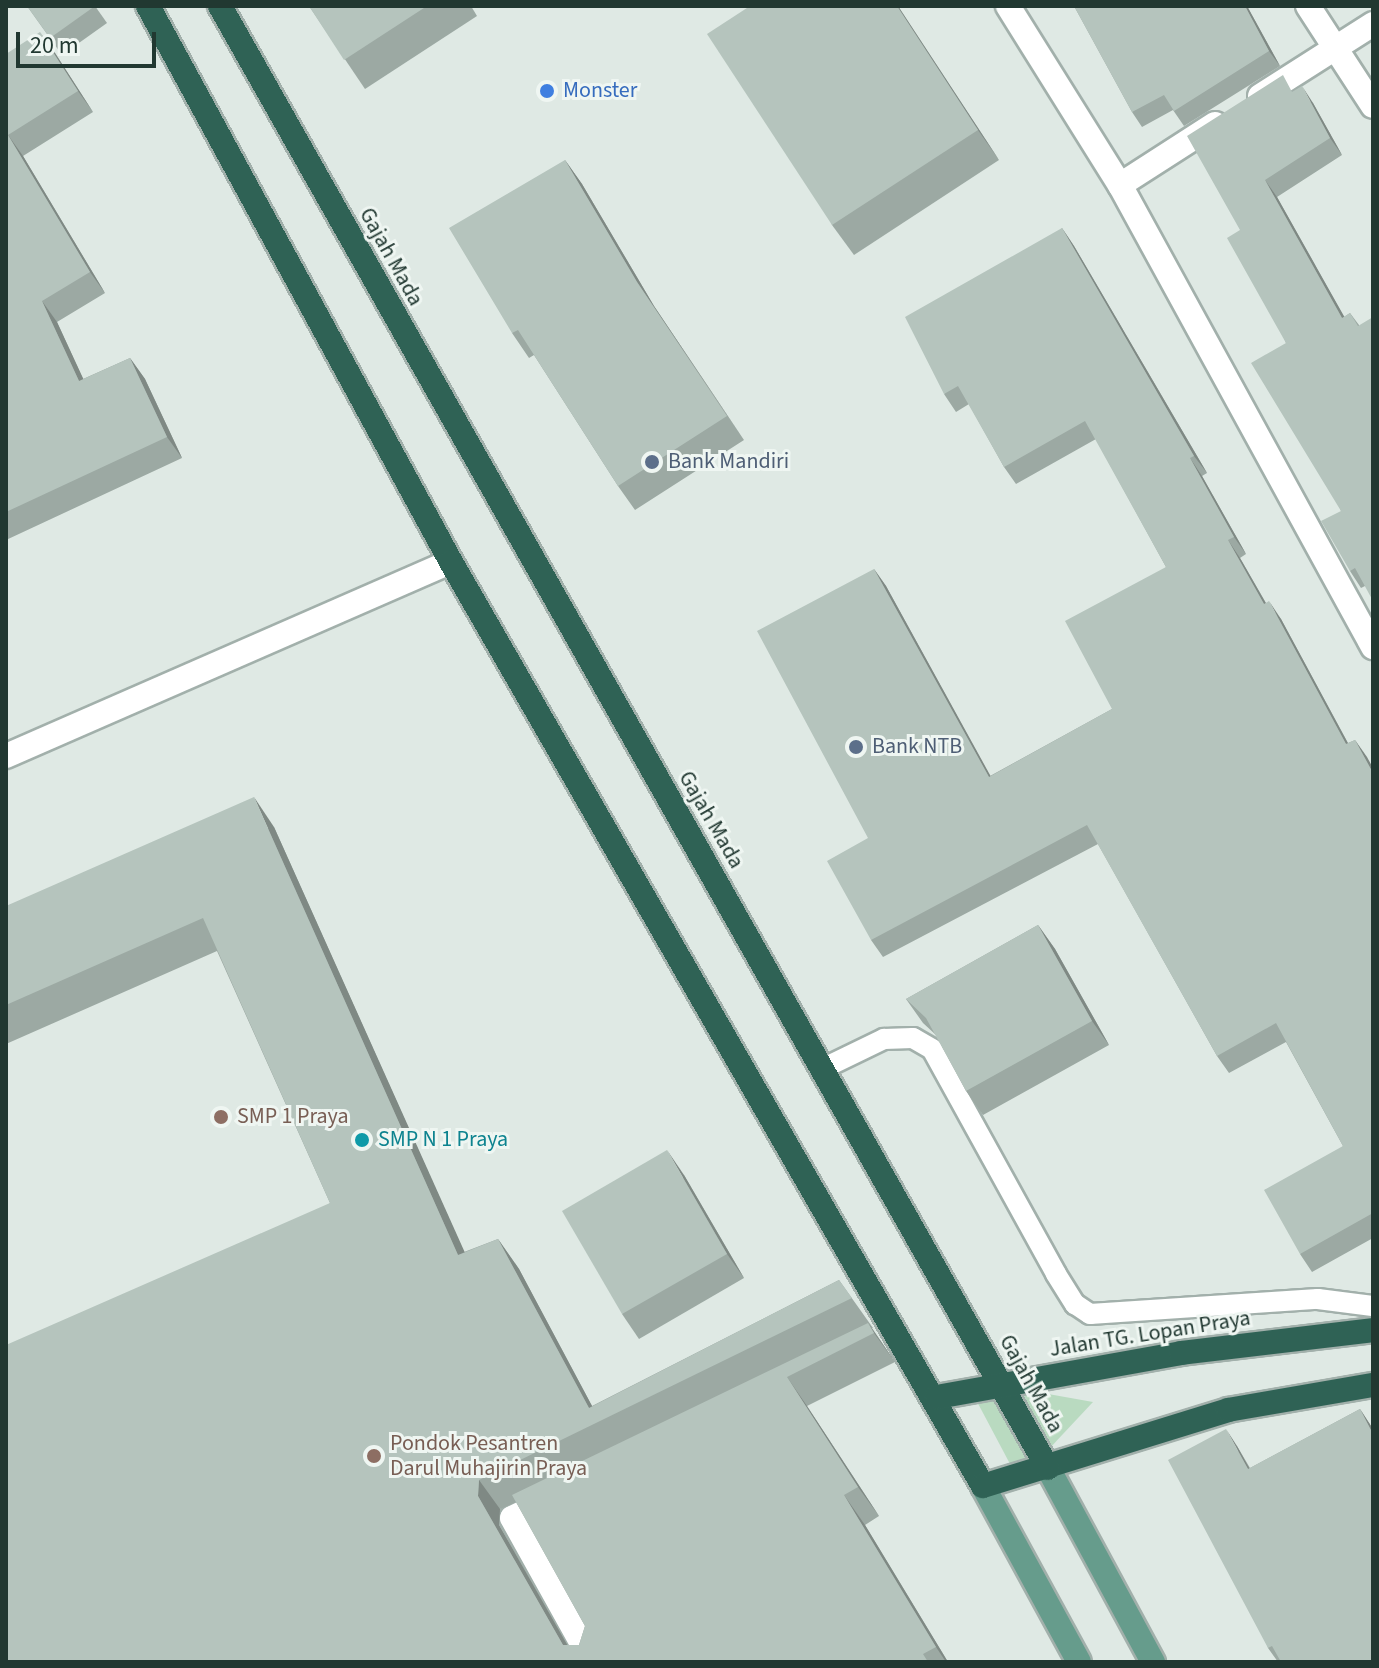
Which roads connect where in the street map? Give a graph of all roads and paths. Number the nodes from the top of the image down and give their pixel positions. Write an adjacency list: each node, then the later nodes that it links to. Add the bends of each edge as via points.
1 (148, 6): 9 (highway)
2 (220, 6): 12 (highway, Gajah Mada)
3 (1008, 6): 8 (street)
4 (1308, 6): 6 (street)
5 (1373, 24): 6 (street)
6 (1337, 47): 7 (street); 8 (street)
7 (1373, 106)
8 (1120, 185): 10 (street)
9 (451, 562): 11 (street); 15 (highway)
10 (1373, 647)
11 (6, 756)
12 (824, 1068): 13 (lane, via 884,1039 913,1038 932,1049 1056,1274 1075,1304 1090,1314 1318,1299); 17 (highway, Gajah Mada)
13 (1373, 1306)
14 (1373, 1330): 17 (highway, Jalan TG. Lopan Praya, via 1181,1353)
15 (896, 1333): 16 (street); 19 (highway)
16 (868, 1347)
17 (1002, 1385): 19 (highway, Jalan TG. Lopan Praya); 20 (highway, Gajah Mada)
18 (1373, 1385): 20 (highway, via 1228,1410)
19 (937, 1397): 21 (highway)
20 (1048, 1468): 21 (highway); 25 (main road, Gajah Mada)
21 (983, 1486): 24 (main road)
22 (569, 1490): 23 (street, via 512,1518)
23 (592, 1662)
24 (1079, 1662)
25 (1153, 1662)

